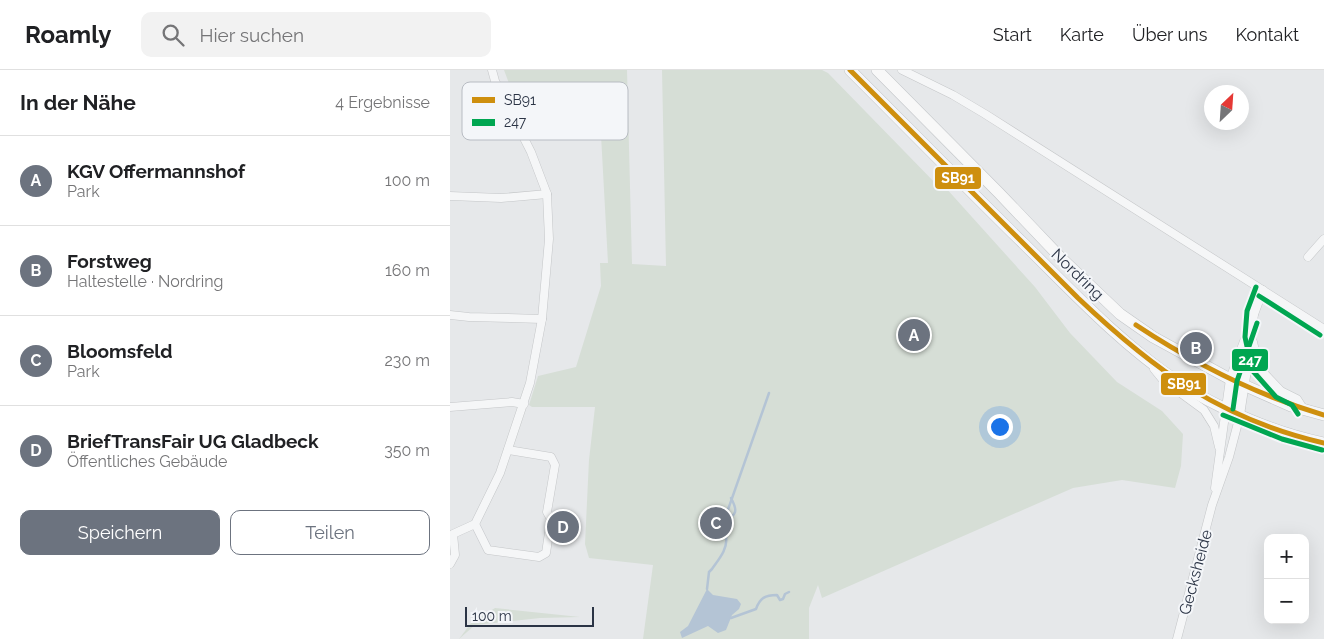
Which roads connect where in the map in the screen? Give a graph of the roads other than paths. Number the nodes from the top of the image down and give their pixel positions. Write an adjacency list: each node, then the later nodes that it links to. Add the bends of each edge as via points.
1 (492, 70): 5 (street)
2 (850, 70): 17 (main road, Nordring, via 1082,301)
3 (877, 70): 18 (main road, Nordring, via 1120,314 1153,337)
4 (902, 70): 11 (street, via 986,114)
5 (496, 82)
6 (525, 140): 7 (street)
7 (547, 194): 8 (street, via 501,198); 14 (street, via 549,239)
8 (450, 196)
9 (1324, 239): 10 (street)
10 (1308, 257)
11 (1263, 290): 12 (street, Gecksheide); 15 (street)
12 (1254, 312): 16 (street, Gecksheide); 18 (street, Gecksheide)
13 (450, 315): 14 (street)
14 (542, 319): 20 (street)
15 (1324, 329)
16 (1252, 338): 19 (street, Gecksheide); 23 (street, via 1259,368 1281,391 1298,400)
17 (1145, 358): 22 (main road, Nordring, via 1176,381); 28 (street, Nordring, via 1163,380 1204,410 1214,426)
18 (1230, 379): 19 (main road, Nordring); 22 (street, Gecksheide)
19 (1245, 386): 23 (main road, Nordring); 24 (street, Gecksheide)
20 (524, 404): 21 (street); 27 (street)
21 (450, 407)
22 (1226, 408): 24 (main road, Nordring); 28 (street, Gecksheide)
23 (1304, 410): 25 (main road, Nordring)
24 (1240, 415): 26 (main road, Nordring); 29 (street, Gecksheide)
25 (1324, 415)
26 (1324, 443)
27 (508, 450): 30 (street); 30 (street, via 551,458 555,465 547,512 551,519 546,553 539,557 488,550)
28 (1220, 451): 29 (street, Gecksheide)
29 (1212, 504): 33 (street, Gecksheide)
30 (475, 524): 31 (street, via 453,534)
31 (452, 539): 32 (street, via 455,555)
32 (450, 564)
33 (1177, 639)

